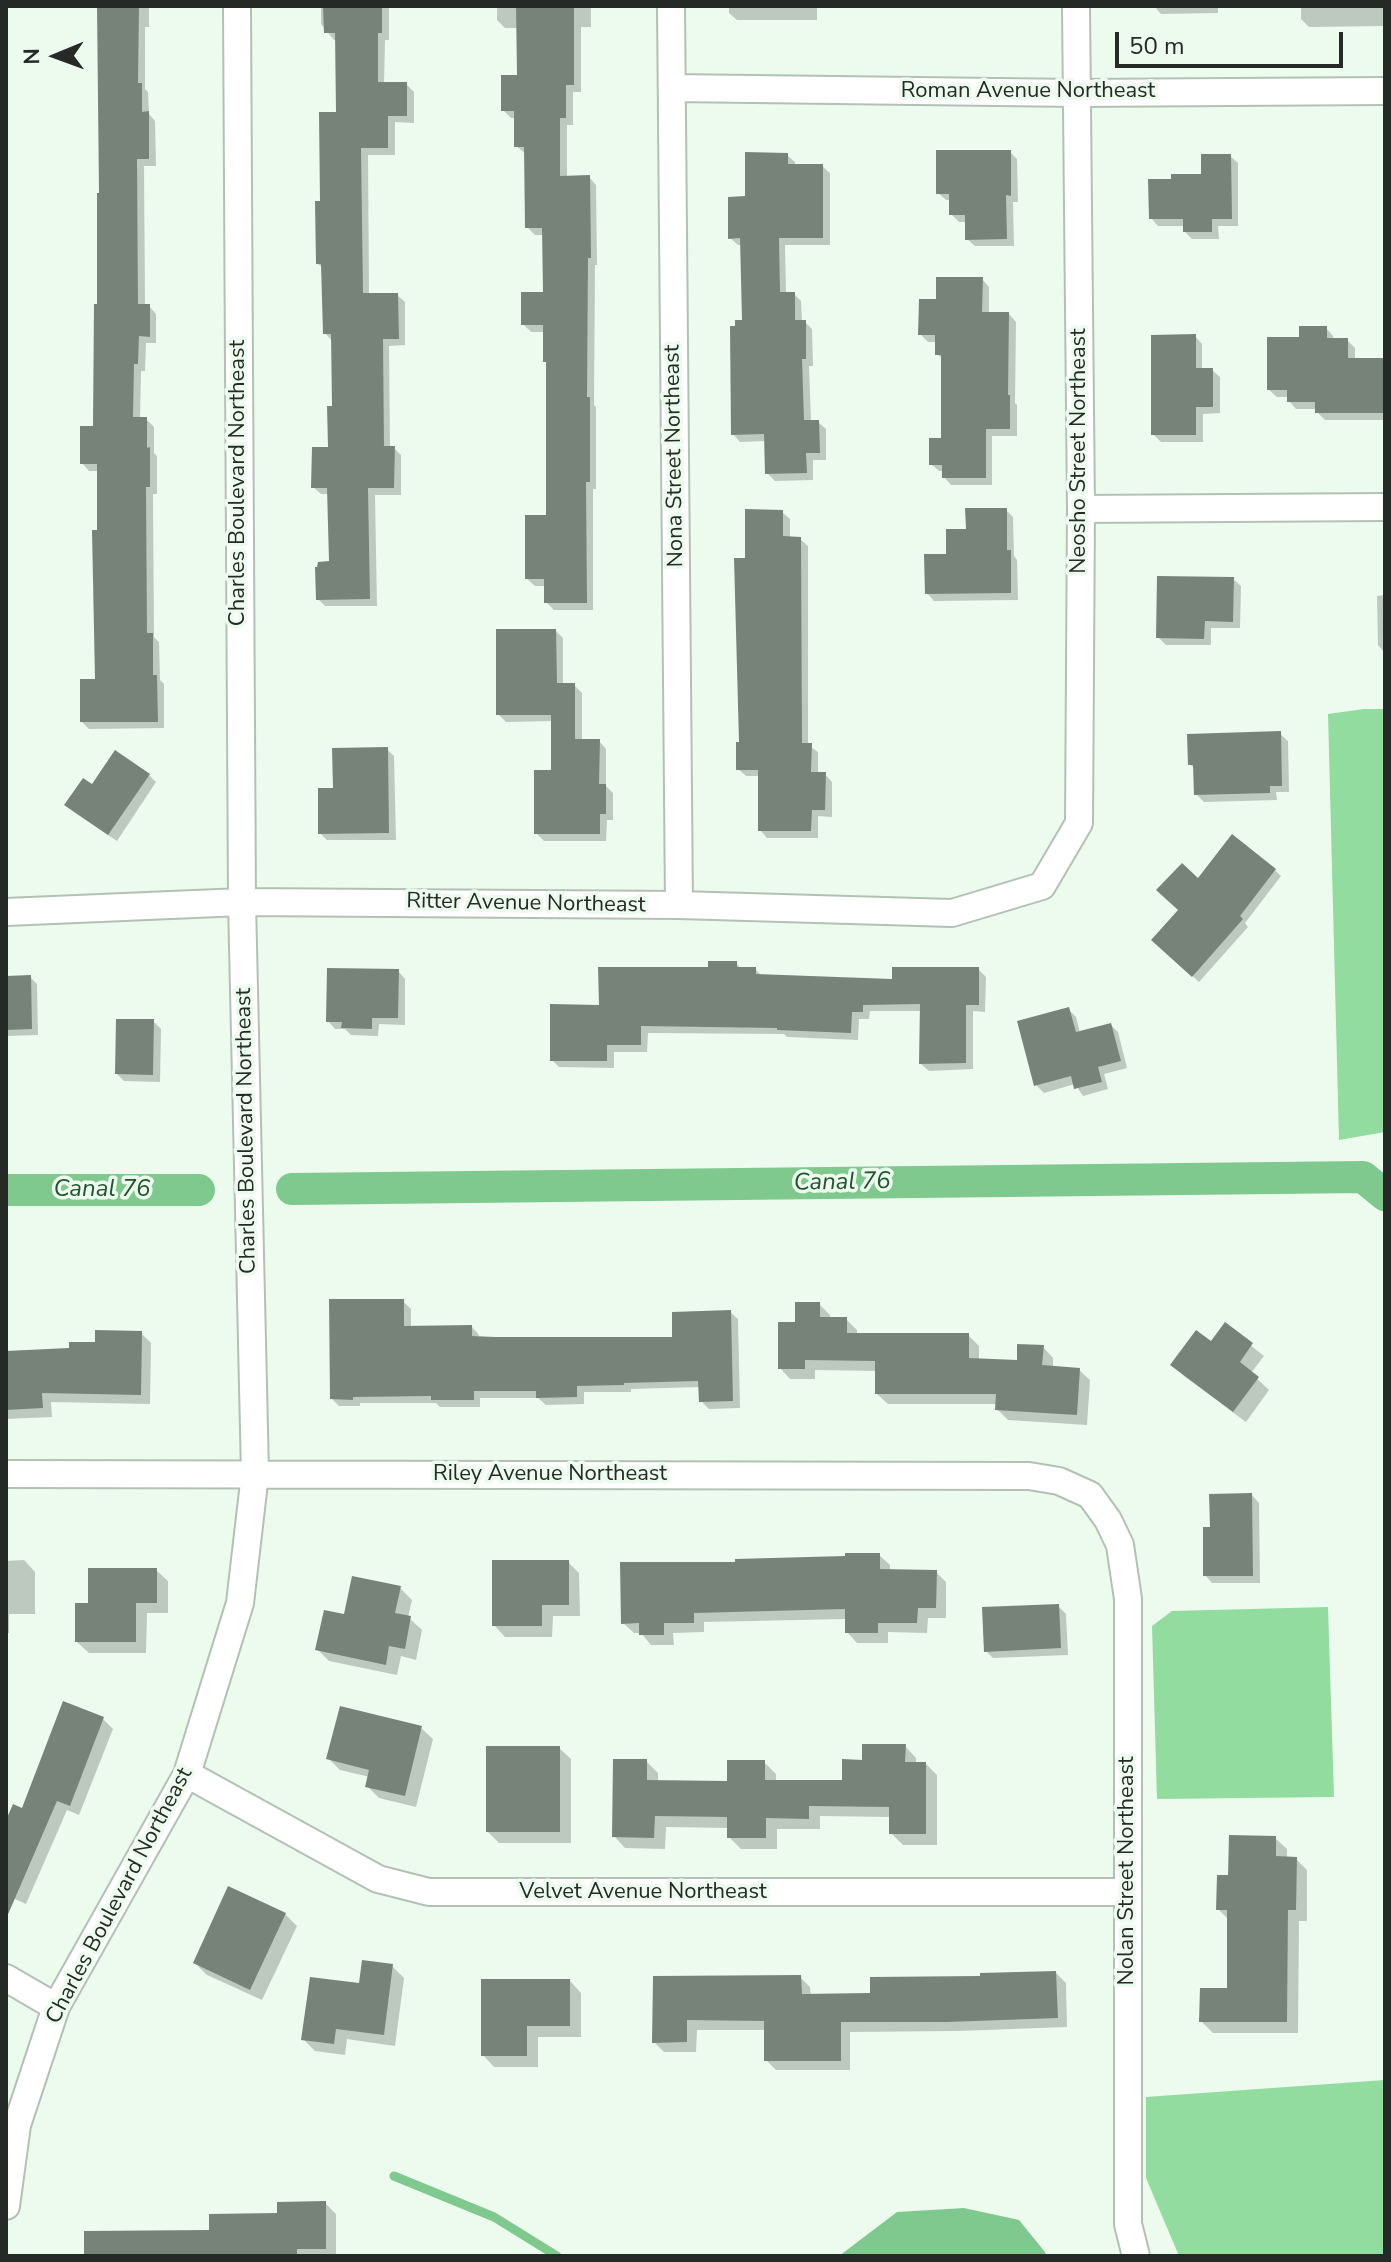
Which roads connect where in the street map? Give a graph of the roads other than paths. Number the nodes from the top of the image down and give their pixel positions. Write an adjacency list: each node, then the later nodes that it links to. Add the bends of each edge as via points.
1 (237, 6): 10 (street, Charles Boulevard Northeast)
2 (671, 6): 4 (street, Nona Street Northeast)
3 (1076, 6): 6 (street, Neosho Street Northeast)
4 (672, 88): 6 (street, Roman Avenue Northeast); 11 (street, Nona Street Northeast)
5 (1385, 91): 6 (street, Roman Avenue Northeast)
6 (1078, 93): 8 (street, Neosho Street Northeast)
7 (1385, 507): 8 (street)
8 (1081, 509): 9 (street, Neosho Street Northeast, via 1079,823)
9 (1042, 886): 11 (street, Ritter Avenue Northeast, via 952,913)
10 (242, 902): 11 (street, Ritter Avenue Northeast); 12 (street, Ritter Avenue Northeast); 14 (street, Charles Boulevard Northeast)
11 (679, 905)
12 (6, 912)
13 (6, 1474): 14 (street, Riley Avenue Northeast)
14 (255, 1474): 15 (street, Riley Avenue Northeast, via 1029,1476 1059,1481); 16 (street, Charles Boulevard Northeast, via 240,1603)
15 (1090, 1495): 17 (street, Nolan Street Northeast, via 1120,1545 1128,1599)
16 (187, 1774): 17 (street, Velvet Avenue Northeast, via 378,1879 429,1892); 19 (street, Charles Boulevard Northeast)
17 (1128, 1892): 21 (street, Nolan Street Northeast, via 1128,2224)
18 (6, 1978): 19 (street)
19 (56, 2007): 20 (street, Charles Boulevard Northeast, via 17,2125)
20 (6, 2206)
21 (1136, 2256)

